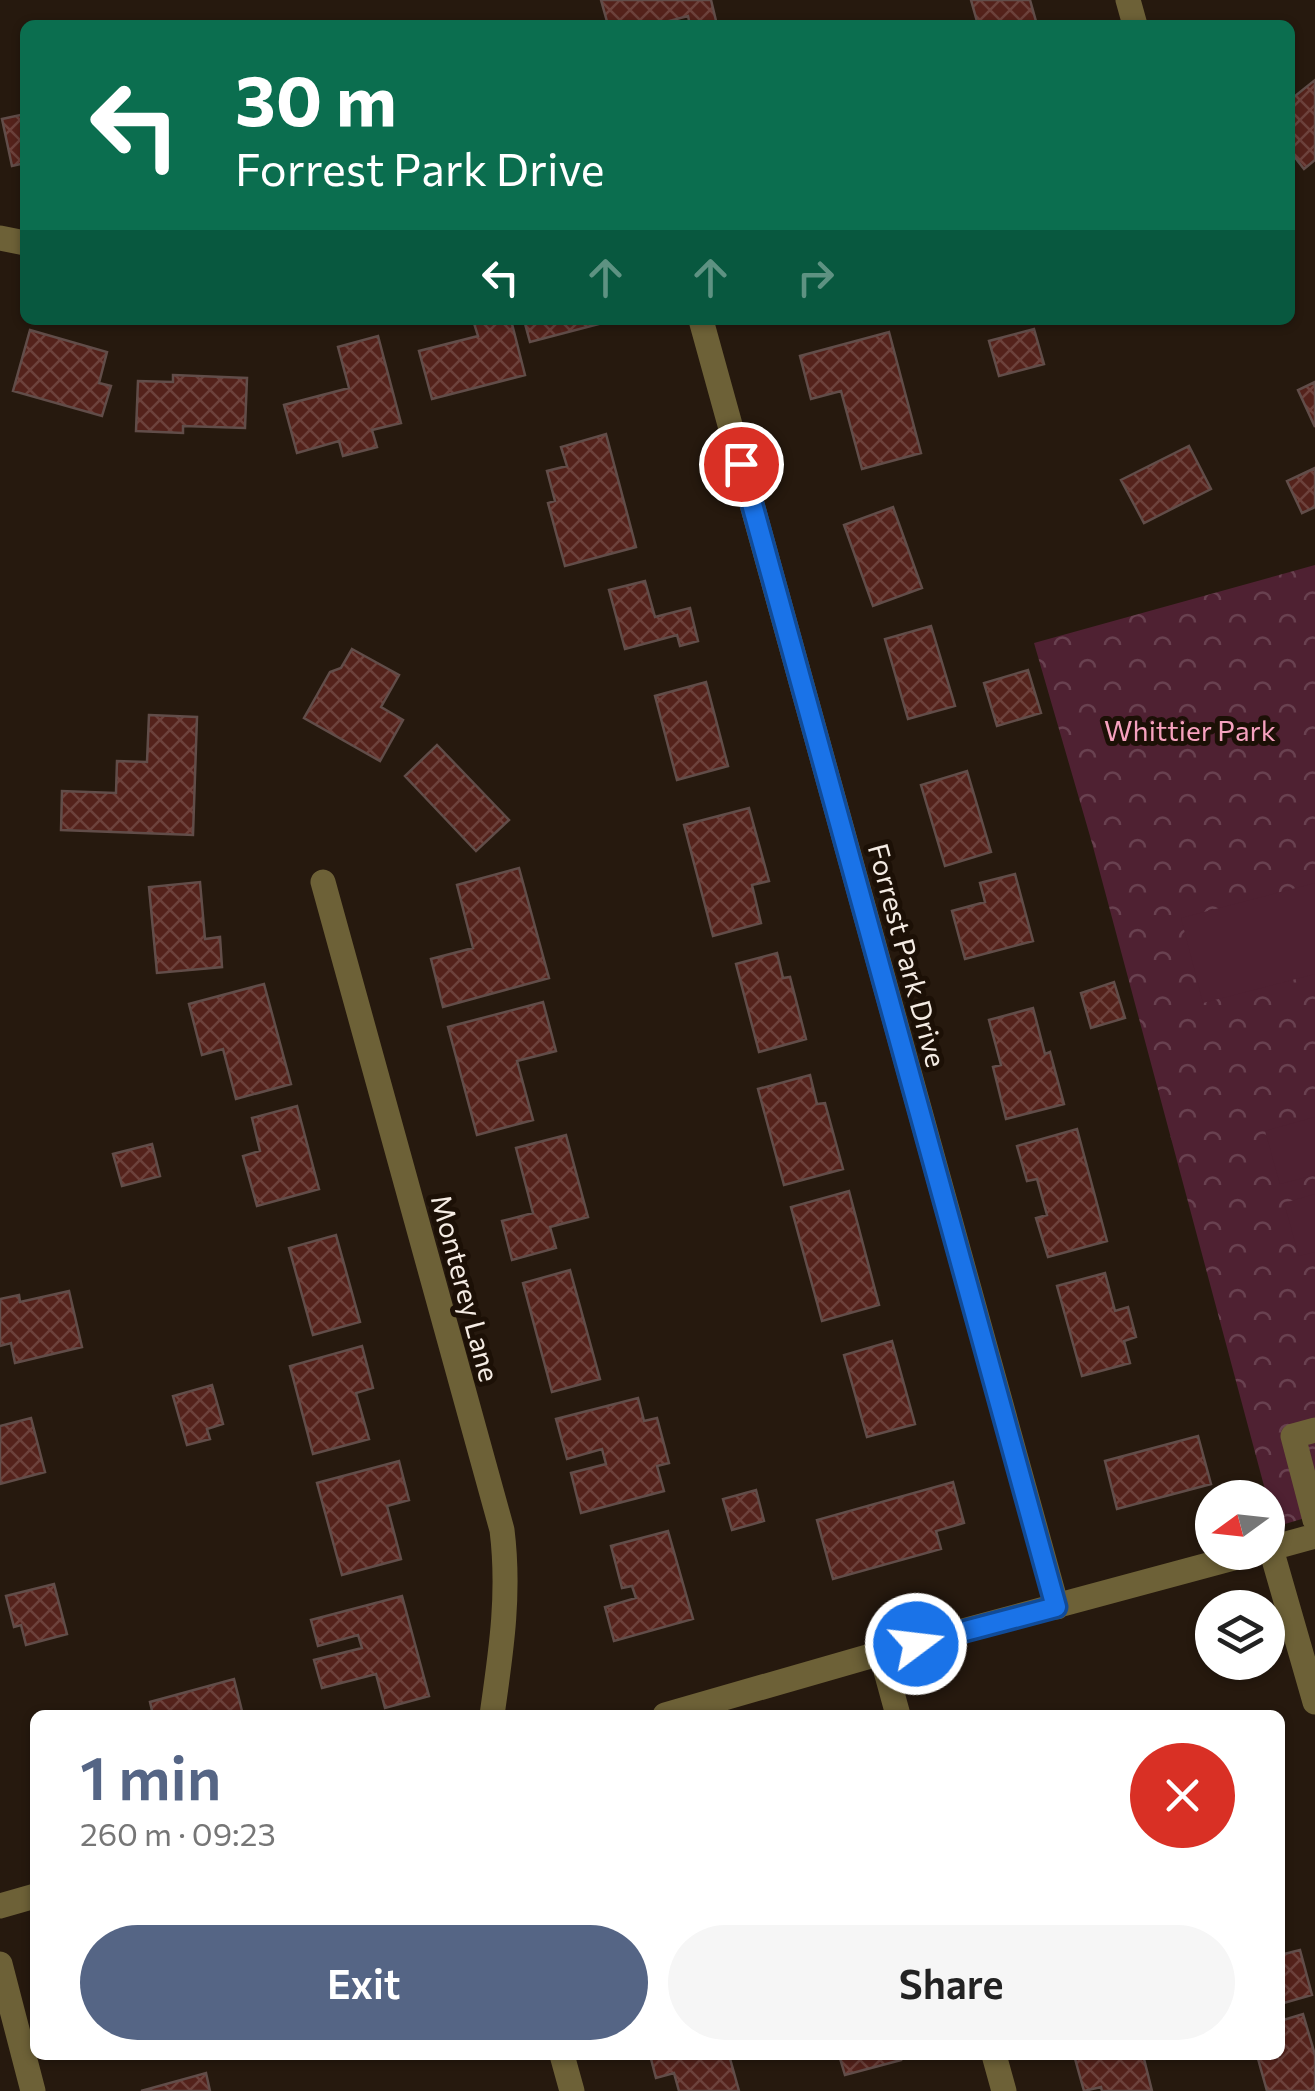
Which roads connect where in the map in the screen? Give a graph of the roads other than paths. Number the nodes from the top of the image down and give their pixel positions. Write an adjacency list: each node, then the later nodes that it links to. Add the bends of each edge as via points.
1 (702, 325): 9 (street, Forrest Park Drive)
2 (323, 882): 12 (street, Monterey Lane, via 502,1530 506,1614)
3 (1315, 1430): 4 (street, via 1294,1436)
4 (1315, 1520)
5 (1315, 1536): 6 (street)
6 (1285, 1544)
7 (1195, 1569): 9 (street)
8 (1272, 1570): 11 (street)
9 (1056, 1607): 10 (street)
10 (881, 1653): 13 (street); 14 (street)
11 (1315, 1702)
12 (493, 1710)
13 (682, 1710)
14 (897, 1710)
15 (30, 1897): 16 (street)
16 (0, 1906)
17 (0, 1964): 20 (street)
18 (563, 2060): 21 (street)
19 (995, 2060): 22 (street)
20 (32, 2091)
21 (572, 2091)
22 (1004, 2091)

